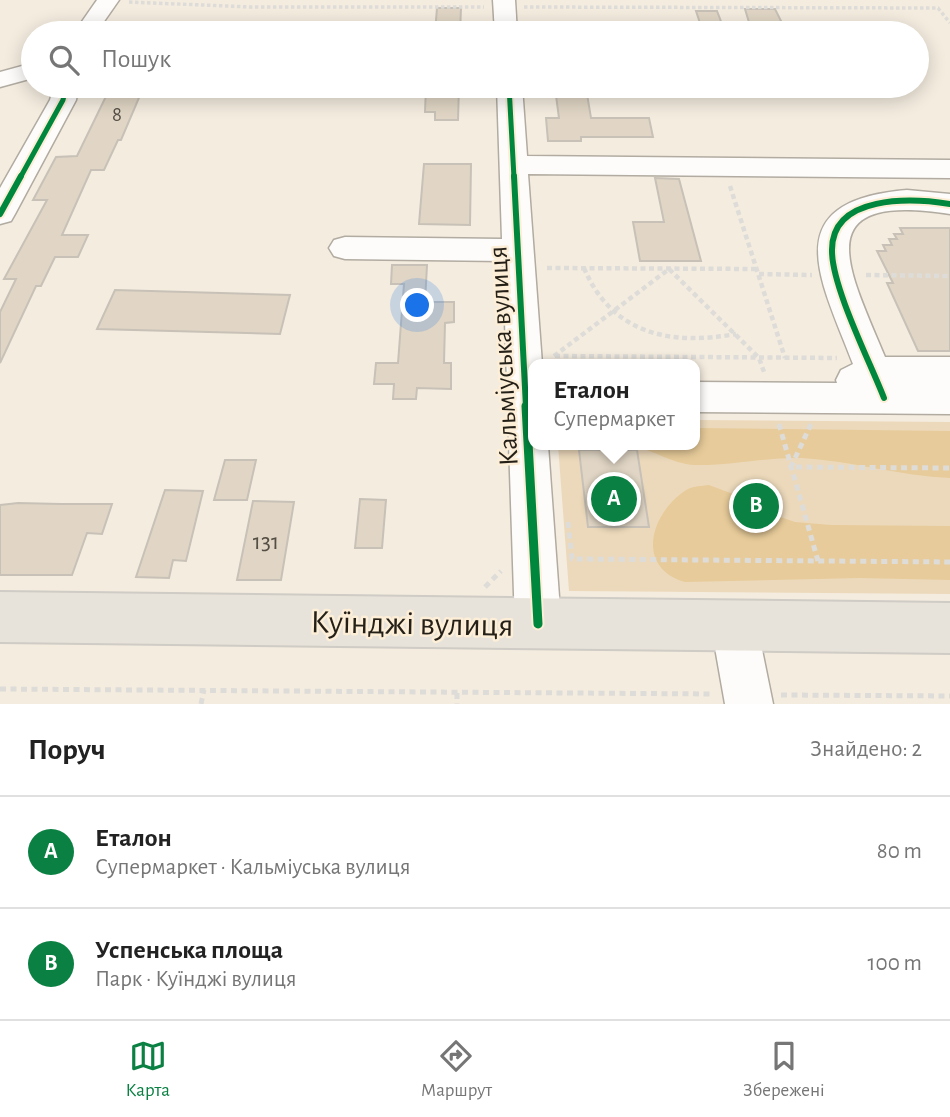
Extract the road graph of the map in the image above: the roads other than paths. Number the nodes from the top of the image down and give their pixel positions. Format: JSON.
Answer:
{"nodes":[{"id":1,"x":108,"y":0,"type":"edge"},
{"id":2,"x":504,"y":3,"type":"edge"},
{"id":3,"x":93,"y":21,"type":"edge"},
{"id":4,"x":505,"y":21,"type":"edge"},
{"id":5,"x":21,"y":74,"type":"edge"},
{"id":6,"x":0,"y":80,"type":"edge"},
{"id":7,"x":63,"y":98,"type":"edge"},
{"id":8,"x":510,"y":98,"type":"edge"},
{"id":9,"x":513,"y":165,"type":"junction"},
{"id":10,"x":950,"y":169,"type":"edge"},
{"id":11,"x":950,"y":204,"type":"edge"},
{"id":12,"x":0,"y":214,"type":"edge"},
{"id":13,"x":345,"y":248,"type":"dead end"},
{"id":14,"x":517,"y":250,"type":"junction"},
{"id":15,"x":872,"y":368,"type":"junction"},
{"id":16,"x":950,"y":371,"type":"edge"},
{"id":17,"x":528,"y":374,"type":"edge"},
{"id":18,"x":700,"y":397,"type":"edge"},
{"id":19,"x":950,"y":399,"type":"edge"},
{"id":20,"x":532,"y":450,"type":"edge"},
{"id":21,"x":0,"y":617,"type":"edge"},
{"id":22,"x":538,"y":624,"type":"junction"},
{"id":23,"x":734,"y":625,"type":"junction"},
{"id":24,"x":950,"y":628,"type":"edge"},
{"id":25,"x":748,"y":699,"type":"edge"}],
"edges":[{"from":1,"to":3,"type":"street"},
{"from":2,"to":4,"type":"street"},
{"from":5,"to":6,"type":"street"},
{"from":7,"to":12,"type":"street"},
{"from":8,"to":9,"type":"street","name":"Кальміуська вулиця"},
{"from":9,"to":10,"type":"street"},
{"from":9,"to":14,"type":"street","name":"Кальміуська вулиця"},
{"from":11,"to":15,"type":"street"},
{"from":13,"to":14,"type":"street"},
{"from":14,"to":17,"type":"street","name":"Кальміуська вулиця"},
{"from":15,"to":16,"type":"street"},
{"from":15,"to":18,"type":"street"},
{"from":15,"to":19,"type":"street"},
{"from":20,"to":22,"type":"street","name":"Кальміуська вулиця"},
{"from":21,"to":22,"type":"main road","name":"Куїнджі вулиця"},
{"from":22,"to":23,"type":"main road","name":"Куїнджі вулиця"},
{"from":23,"to":24,"type":"main road","name":"Куїнджі вулиця"},
{"from":23,"to":25,"type":"street"}]}
